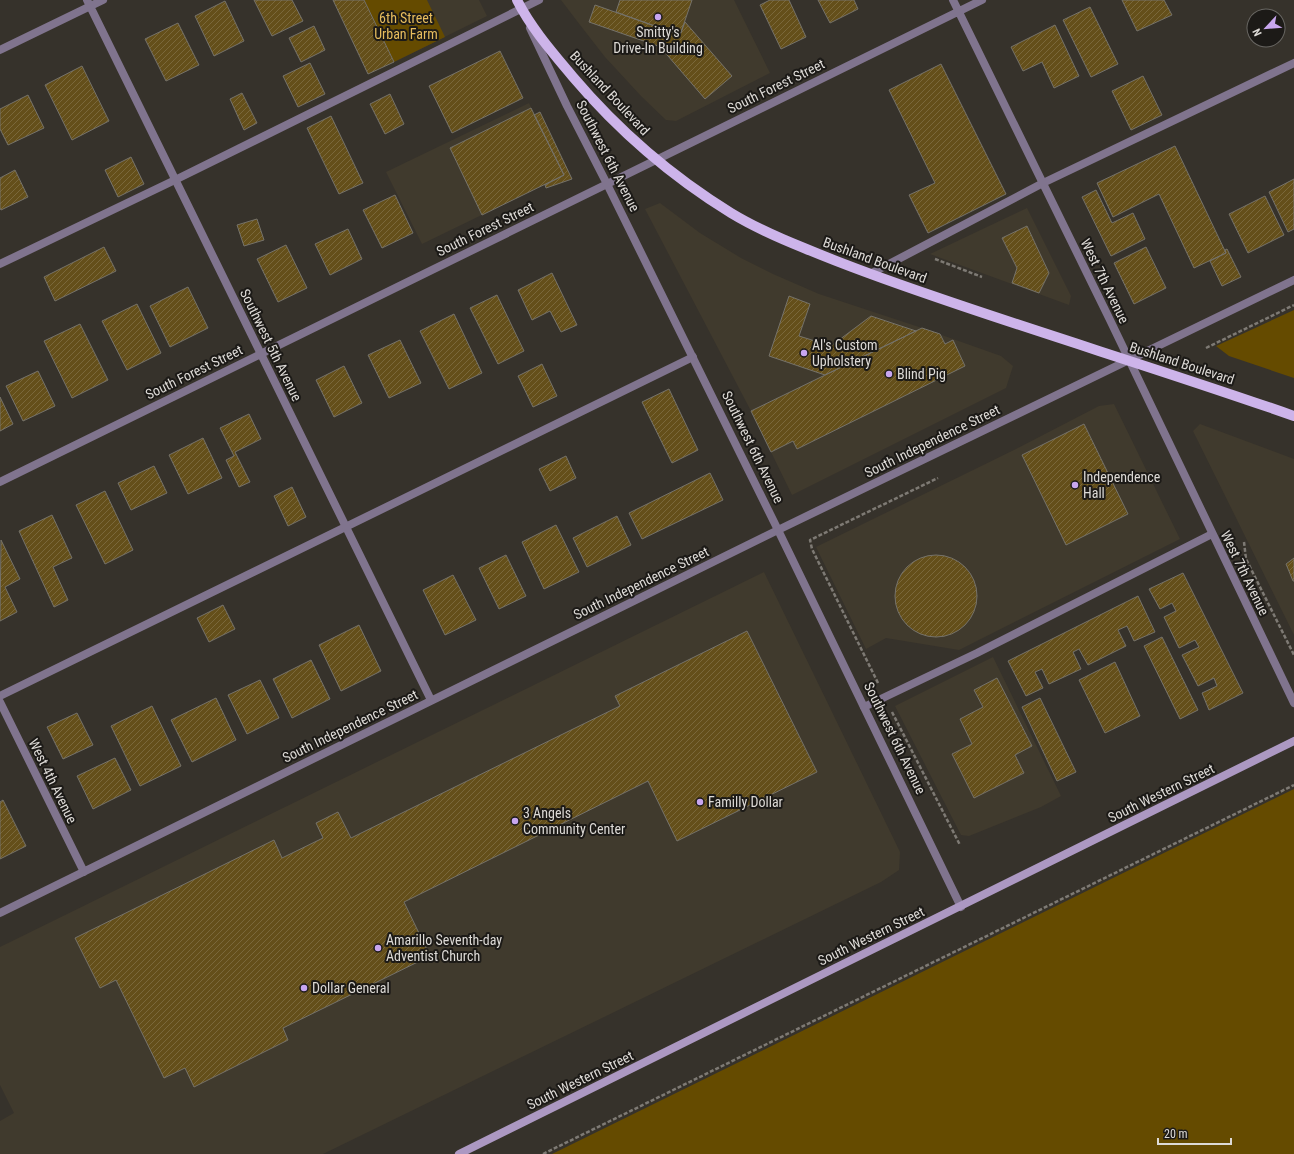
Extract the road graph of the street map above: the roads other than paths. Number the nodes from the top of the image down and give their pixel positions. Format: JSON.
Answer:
{"nodes":[{"id":1,"x":103,"y":0,"type":"edge"},
{"id":2,"x":539,"y":0,"type":"edge"},
{"id":3,"x":953,"y":0,"type":"edge"},
{"id":4,"x":982,"y":0,"type":"edge"},
{"id":5,"x":88,"y":3,"type":"edge"},
{"id":6,"x":519,"y":4,"type":"edge"},
{"id":7,"x":959,"y":11,"type":"junction"},
{"id":8,"x":0,"y":50,"type":"edge"},
{"id":9,"x":1294,"y":62,"type":"edge"},
{"id":10,"x":656,"y":160,"type":"junction"},
{"id":11,"x":175,"y":180,"type":"junction"},
{"id":12,"x":1043,"y":183,"type":"junction"},
{"id":13,"x":607,"y":184,"type":"junction"},
{"id":14,"x":0,"y":264,"type":"edge"},
{"id":15,"x":870,"y":274,"type":"junction"},
{"id":16,"x":1294,"y":280,"type":"edge"},
{"id":17,"x":261,"y":354,"type":"junction"},
{"id":18,"x":692,"y":357,"type":"junction"},
{"id":19,"x":1129,"y":360,"type":"junction"},
{"id":20,"x":1294,"y":416,"type":"edge"},
{"id":21,"x":0,"y":482,"type":"edge"},
{"id":22,"x":345,"y":526,"type":"junction"},
{"id":23,"x":778,"y":530,"type":"junction"},
{"id":24,"x":1212,"y":534,"type":"junction"},
{"id":25,"x":0,"y":696,"type":"edge"},
{"id":26,"x":431,"y":700,"type":"junction"},
{"id":27,"x":0,"y":702,"type":"edge"},
{"id":28,"x":1294,"y":703,"type":"edge"},
{"id":29,"x":864,"y":706,"type":"junction"},
{"id":30,"x":1294,"y":741,"type":"edge"},
{"id":31,"x":84,"y":872,"type":"junction"},
{"id":32,"x":961,"y":906,"type":"junction"},
{"id":33,"x":0,"y":913,"type":"edge"},
{"id":34,"x":459,"y":1154,"type":"edge"}],
"edges":[{"from":1,"to":5,"type":"street"},
{"from":2,"to":6,"type":"street"},
{"from":3,"to":7,"type":"street","name":"West 7th Avenue"},
{"from":4,"to":7,"type":"street","name":"South Forest Street"},
{"from":5,"to":8,"type":"street"},
{"from":5,"to":11,"type":"street","name":"Southwest 5th Avenue"},
{"from":6,"to":10,"type":"main road","name":"Bushland Boulevard"},
{"from":6,"to":11,"type":"street"},
{"from":6,"to":13,"type":"street","name":"Southwest 6th Avenue"},
{"from":7,"to":10,"type":"street","name":"South Forest Street"},
{"from":7,"to":12,"type":"street","name":"West 7th Avenue"},
{"from":9,"to":12,"type":"street"},
{"from":10,"to":13,"type":"street","name":"South Forest Street"},
{"from":10,"to":15,"type":"main road","name":"Bushland Boulevard"},
{"from":11,"to":14,"type":"street"},
{"from":11,"to":17,"type":"street","name":"Southwest 5th Avenue"},
{"from":12,"to":15,"type":"street"},
{"from":12,"to":19,"type":"street","name":"West 7th Avenue"},
{"from":13,"to":17,"type":"street","name":"South Forest Street"},
{"from":13,"to":18,"type":"street","name":"Southwest 6th Avenue"},
{"from":15,"to":19,"type":"main road","name":"Bushland Boulevard"},
{"from":16,"to":19,"type":"street","name":"South Independence Street"},
{"from":17,"to":21,"type":"street","name":"South Forest Street"},
{"from":17,"to":22,"type":"street","name":"Southwest 5th Avenue"},
{"from":18,"to":22,"type":"street"},
{"from":18,"to":23,"type":"street","name":"Southwest 6th Avenue"},
{"from":19,"to":20,"type":"main road","name":"Bushland Boulevard"},
{"from":19,"to":23,"type":"street","name":"South Independence Street"},
{"from":19,"to":24,"type":"street","name":"West 7th Avenue"},
{"from":22,"to":25,"type":"street"},
{"from":22,"to":26,"type":"street","name":"Southwest 5th Avenue"},
{"from":23,"to":26,"type":"street","name":"South Independence Street"},
{"from":23,"to":29,"type":"street","name":"Southwest 6th Avenue"},
{"from":24,"to":28,"type":"street","name":"West 7th Avenue"},
{"from":24,"to":29,"type":"street"},
{"from":26,"to":31,"type":"street","name":"South Independence Street"},
{"from":27,"to":31,"type":"street","name":"West 4th Avenue"},
{"from":29,"to":32,"type":"street","name":"Southwest 6th Avenue"},
{"from":30,"to":32,"type":"main road","name":"South Western Street"},
{"from":31,"to":33,"type":"street","name":"South Independence Street"},
{"from":32,"to":34,"type":"main road","name":"South Western Street"}]}
